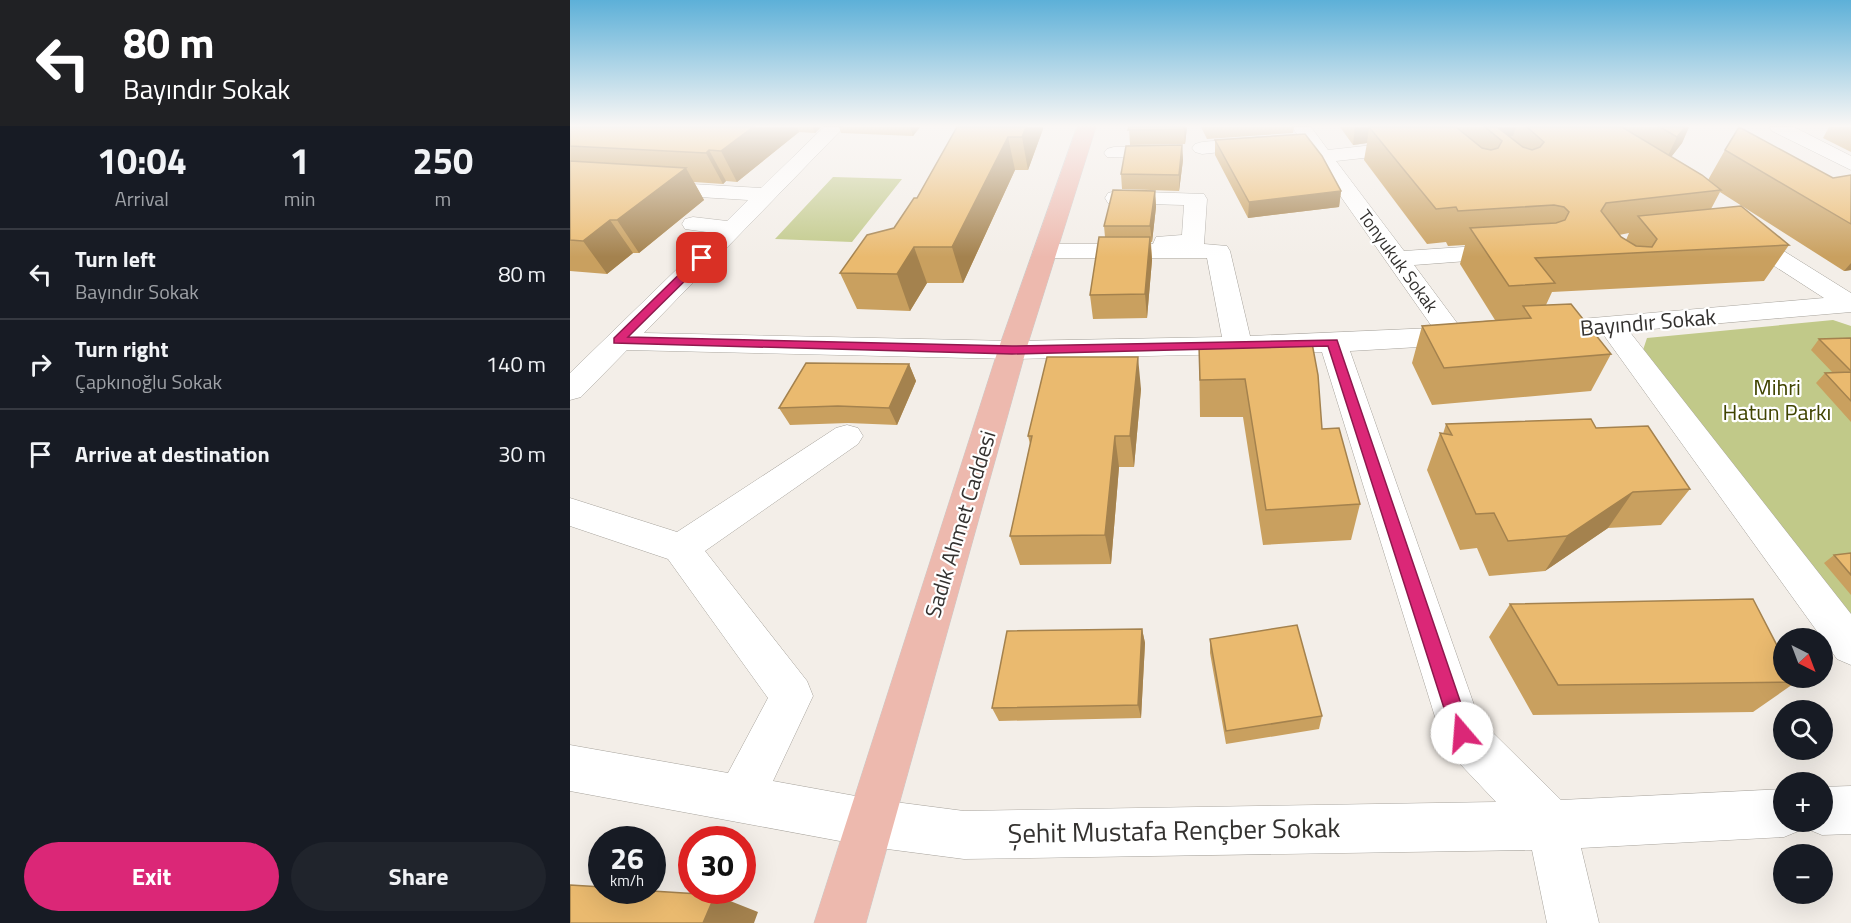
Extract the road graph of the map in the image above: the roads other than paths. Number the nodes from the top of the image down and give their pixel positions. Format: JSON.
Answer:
{"nodes":[{"id":1,"x":791,"y":170,"type":"edge"},
{"id":2,"x":1084,"y":170,"type":"edge"},
{"id":3,"x":1323,"y":170,"type":"edge"},
{"id":4,"x":570,"y":183,"type":"edge"},
{"id":5,"x":766,"y":195,"type":"junction"},
{"id":6,"x":1116,"y":198,"type":"edge"},
{"id":7,"x":693,"y":224,"type":"dead end"},
{"id":8,"x":733,"y":228,"type":"junction"},
{"id":9,"x":1728,"y":230,"type":"edge"},
{"id":10,"x":1529,"y":245,"type":"edge"},
{"id":11,"x":1046,"y":246,"type":"junction"},
{"id":12,"x":1394,"y":256,"type":"junction"},
{"id":13,"x":1851,"y":304,"type":"edge"},
{"id":14,"x":1611,"y":326,"type":"junction"},
{"id":15,"x":1520,"y":332,"type":"edge"},
{"id":16,"x":1486,"y":334,"type":"edge"},
{"id":17,"x":1453,"y":336,"type":"junction"},
{"id":18,"x":618,"y":341,"type":"junction"},
{"id":19,"x":1333,"y":343,"type":"junction"},
{"id":20,"x":1238,"y":345,"type":"junction"},
{"id":21,"x":1012,"y":350,"type":"junction"},
{"id":22,"x":570,"y":390,"type":"edge"},
{"id":23,"x":847,"y":436,"type":"dead end"},
{"id":24,"x":570,"y":512,"type":"edge"},
{"id":25,"x":681,"y":548,"type":"junction"},
{"id":26,"x":1851,"y":646,"type":"edge"},
{"id":27,"x":570,"y":768,"type":"edge"},
{"id":28,"x":740,"y":799,"type":"junction"},
{"id":29,"x":1851,"y":810,"type":"edge"},
{"id":30,"x":1833,"y":811,"type":"edge"},
{"id":31,"x":1773,"y":814,"type":"edge"},
{"id":32,"x":872,"y":823,"type":"junction"},
{"id":33,"x":1551,"y":825,"type":"junction"},
{"id":34,"x":840,"y":923,"type":"edge"},
{"id":35,"x":1573,"y":923,"type":"edge"}],
"edges":[{"from":1,"to":5,"type":"street"},
{"from":2,"to":11,"type":"main road","name":"Sadık Ahmet Caddesi"},
{"from":3,"to":12,"type":"street","name":"Tonyukuk Sokak"},
{"from":4,"to":5,"type":"street"},
{"from":5,"to":8,"type":"street"},
{"from":6,"to":11,"type":"street"},
{"from":7,"to":8,"type":"street"},
{"from":8,"to":18,"type":"street"},
{"from":9,"to":13,"type":"street"},
{"from":10,"to":12,"type":"street"},
{"from":11,"to":20,"type":"street"},
{"from":11,"to":21,"type":"main road","name":"Sadık Ahmet Caddesi"},
{"from":12,"to":17,"type":"street","name":"Tonyukuk Sokak"},
{"from":13,"to":14,"type":"street","name":"Bayındır Sokak"},
{"from":14,"to":15,"type":"street","name":"Bayındır Sokak"},
{"from":14,"to":26,"type":"street"},
{"from":16,"to":17,"type":"street"},
{"from":17,"to":19,"type":"street"},
{"from":18,"to":21,"type":"street"},
{"from":18,"to":22,"type":"street"},
{"from":19,"to":20,"type":"street"},
{"from":19,"to":33,"type":"street"},
{"from":20,"to":21,"type":"street"},
{"from":21,"to":32,"type":"main road","name":"Sadık Ahmet Caddesi"},
{"from":23,"to":25,"type":"street"},
{"from":24,"to":25,"type":"street"},
{"from":25,"to":28,"type":"street"},
{"from":27,"to":28,"type":"street","name":"Şehit Mustafa Rençber Sokak"},
{"from":28,"to":32,"type":"street","name":"Şehit Mustafa Rençber Sokak"},
{"from":29,"to":30,"type":"street"},
{"from":31,"to":33,"type":"street","name":"Şehit Mustafa Rençber Sokak"},
{"from":32,"to":33,"type":"street","name":"Şehit Mustafa Rençber Sokak"},
{"from":32,"to":34,"type":"main road","name":"Sadık Ahmet Caddesi"},
{"from":33,"to":35,"type":"street"}]}
